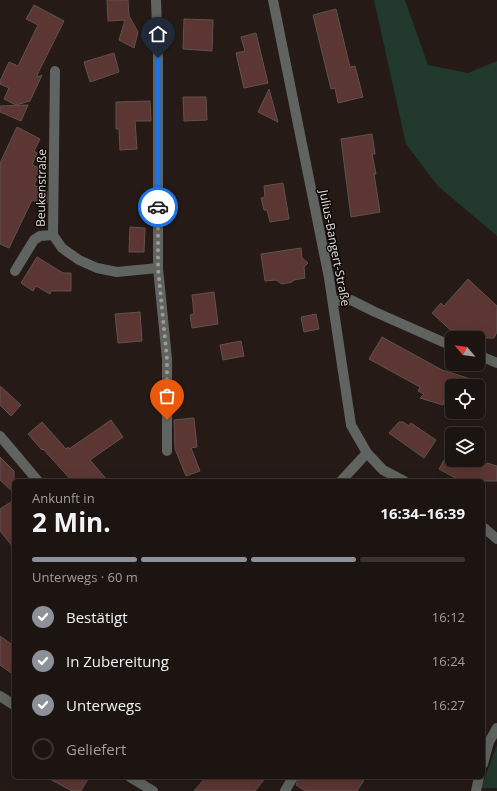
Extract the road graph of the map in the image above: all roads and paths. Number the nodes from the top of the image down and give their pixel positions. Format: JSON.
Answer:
{"nodes":[{"id":1,"x":156,"y":0,"type":"edge"},
{"id":2,"x":273,"y":0,"type":"edge"},
{"id":3,"x":55,"y":71,"type":"dead end"},
{"id":4,"x":53,"y":235,"type":"junction"},
{"id":5,"x":158,"y":268,"type":"junction"},
{"id":6,"x":15,"y":271,"type":"dead end"},
{"id":7,"x":333,"y":301,"type":"junction"},
{"id":8,"x":445,"y":343,"type":"edge"},
{"id":9,"x":485,"y":359,"type":"edge"},
{"id":10,"x":497,"y":363,"type":"edge"},
{"id":11,"x":0,"y":436,"type":"edge"},
{"id":12,"x":167,"y":451,"type":"dead end"},
{"id":13,"x":367,"y":453,"type":"junction"},
{"id":14,"x":36,"y":479,"type":"edge"},
{"id":15,"x":343,"y":479,"type":"edge"},
{"id":16,"x":400,"y":479,"type":"edge"},
{"id":17,"x":485,"y":529,"type":"edge"},
{"id":18,"x":497,"y":539,"type":"edge"},
{"id":19,"x":0,"y":696,"type":"edge"},
{"id":20,"x":12,"y":704,"type":"edge"},
{"id":21,"x":497,"y":728,"type":"edge"},
{"id":22,"x":485,"y":757,"type":"edge"},
{"id":23,"x":133,"y":779,"type":"edge"},
{"id":24,"x":292,"y":779,"type":"edge"},
{"id":25,"x":479,"y":779,"type":"edge"},
{"id":26,"x":153,"y":791,"type":"edge"},
{"id":27,"x":284,"y":791,"type":"edge"},
{"id":28,"x":476,"y":791,"type":"edge"}],
"edges":[{"from":1,"to":5,"type":"street"},
{"from":2,"to":7,"type":"street","name":"Julius-Bangert-Straße"},
{"from":3,"to":4,"type":"street","name":"Beukenstraße"},
{"from":4,"to":5,"type":"street","name":"Beukenstraße"},
{"from":4,"to":6,"type":"street"},
{"from":5,"to":12,"type":"street"},
{"from":7,"to":8,"type":"street"},
{"from":7,"to":13,"type":"street","name":"Julius-Bangert-Straße"},
{"from":9,"to":10,"type":"street"},
{"from":11,"to":14,"type":"street"},
{"from":13,"to":15,"type":"street"},
{"from":13,"to":16,"type":"street","name":"Julius-Bangert-Straße"},
{"from":17,"to":18,"type":"street"},
{"from":19,"to":20,"type":"street"},
{"from":21,"to":22,"type":"street"},
{"from":23,"to":26,"type":"street"},
{"from":24,"to":27,"type":"street"},
{"from":25,"to":28,"type":"street"}]}
